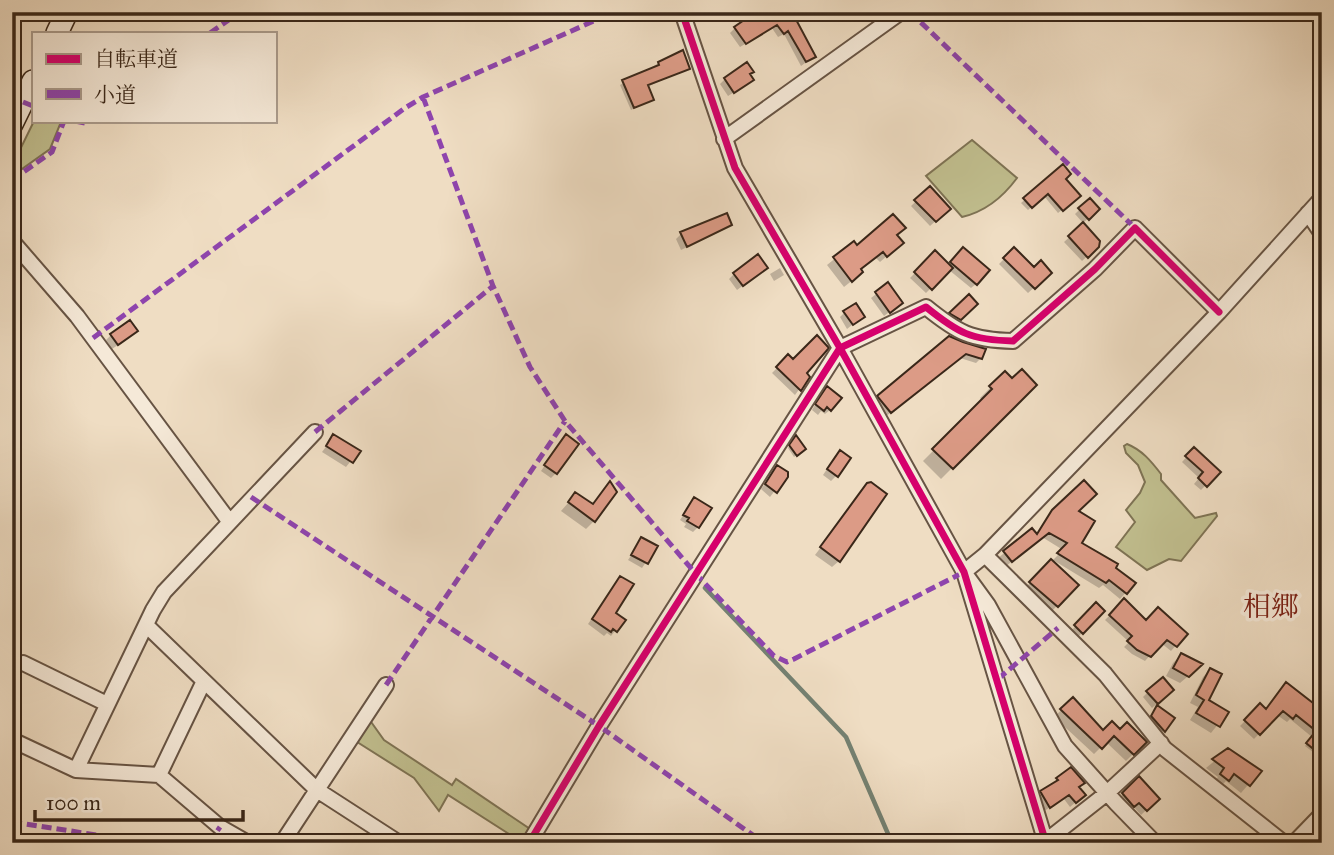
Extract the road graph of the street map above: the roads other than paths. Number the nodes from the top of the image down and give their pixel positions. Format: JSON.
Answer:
{"nodes":[{"id":1,"x":67,"y":12,"type":"edge"},
{"id":2,"x":682,"y":12,"type":"edge"},
{"id":3,"x":901,"y":12,"type":"edge"},
{"id":4,"x":57,"y":32,"type":"edge"},
{"id":5,"x":32,"y":83,"type":"edge"},
{"id":6,"x":12,"y":124,"type":"edge"},
{"id":7,"x":724,"y":139,"type":"junction"},
{"id":8,"x":1322,"y":198,"type":"edge"},
{"id":9,"x":1308,"y":213,"type":"junction"},
{"id":10,"x":1322,"y":234,"type":"edge"},
{"id":11,"x":12,"y":241,"type":"edge"},
{"id":12,"x":1219,"y":312,"type":"junction"},
{"id":13,"x":840,"y":348,"type":"junction"},
{"id":14,"x":315,"y":432,"type":"dead end"},
{"id":15,"x":229,"y":522,"type":"junction"},
{"id":16,"x":985,"y":555,"type":"junction"},
{"id":17,"x":964,"y":572,"type":"junction"},
{"id":18,"x":146,"y":625,"type":"junction"},
{"id":19,"x":23,"y":663,"type":"dead end"},
{"id":20,"x":204,"y":681,"type":"junction"},
{"id":21,"x":386,"y":685,"type":"dead end"},
{"id":22,"x":107,"y":704,"type":"junction"},
{"id":23,"x":12,"y":740,"type":"edge"},
{"id":24,"x":1161,"y":743,"type":"junction"},
{"id":25,"x":76,"y":770,"type":"junction"},
{"id":26,"x":159,"y":775,"type":"junction"},
{"id":27,"x":317,"y":790,"type":"junction"},
{"id":28,"x":1107,"y":793,"type":"junction"},
{"id":29,"x":1322,"y":814,"type":"edge"},
{"id":30,"x":1046,"y":842,"type":"edge"},
{"id":31,"x":248,"y":843,"type":"edge"},
{"id":32,"x":282,"y":843,"type":"edge"},
{"id":33,"x":399,"y":843,"type":"edge"},
{"id":34,"x":529,"y":843,"type":"edge"},
{"id":35,"x":1155,"y":843,"type":"edge"},
{"id":36,"x":1284,"y":843,"type":"edge"},
{"id":37,"x":1294,"y":843,"type":"edge"}],
"edges":[{"from":1,"to":4,"type":"main road"},
{"from":2,"to":7,"type":"street"},
{"from":3,"to":7,"type":"street"},
{"from":5,"to":6,"type":"main road"},
{"from":7,"to":13,"type":"street"},
{"from":8,"to":9,"type":"street"},
{"from":9,"to":10,"type":"street"},
{"from":9,"to":12,"type":"street"},
{"from":11,"to":15,"type":"street"},
{"from":12,"to":13,"type":"street"},
{"from":12,"to":16,"type":"street"},
{"from":13,"to":17,"type":"street"},
{"from":13,"to":34,"type":"street"},
{"from":14,"to":15,"type":"street"},
{"from":15,"to":18,"type":"street"},
{"from":16,"to":17,"type":"street"},
{"from":16,"to":24,"type":"street"},
{"from":17,"to":28,"type":"street"},
{"from":17,"to":30,"type":"street"},
{"from":18,"to":20,"type":"street"},
{"from":18,"to":22,"type":"street"},
{"from":19,"to":22,"type":"street"},
{"from":20,"to":26,"type":"street"},
{"from":20,"to":27,"type":"street"},
{"from":21,"to":27,"type":"street"},
{"from":22,"to":25,"type":"street"},
{"from":23,"to":25,"type":"street"},
{"from":24,"to":28,"type":"street"},
{"from":24,"to":36,"type":"street"},
{"from":25,"to":26,"type":"street"},
{"from":26,"to":31,"type":"street"},
{"from":27,"to":32,"type":"street"},
{"from":27,"to":33,"type":"street"},
{"from":28,"to":30,"type":"street"},
{"from":28,"to":35,"type":"street"},
{"from":29,"to":37,"type":"street"}]}
